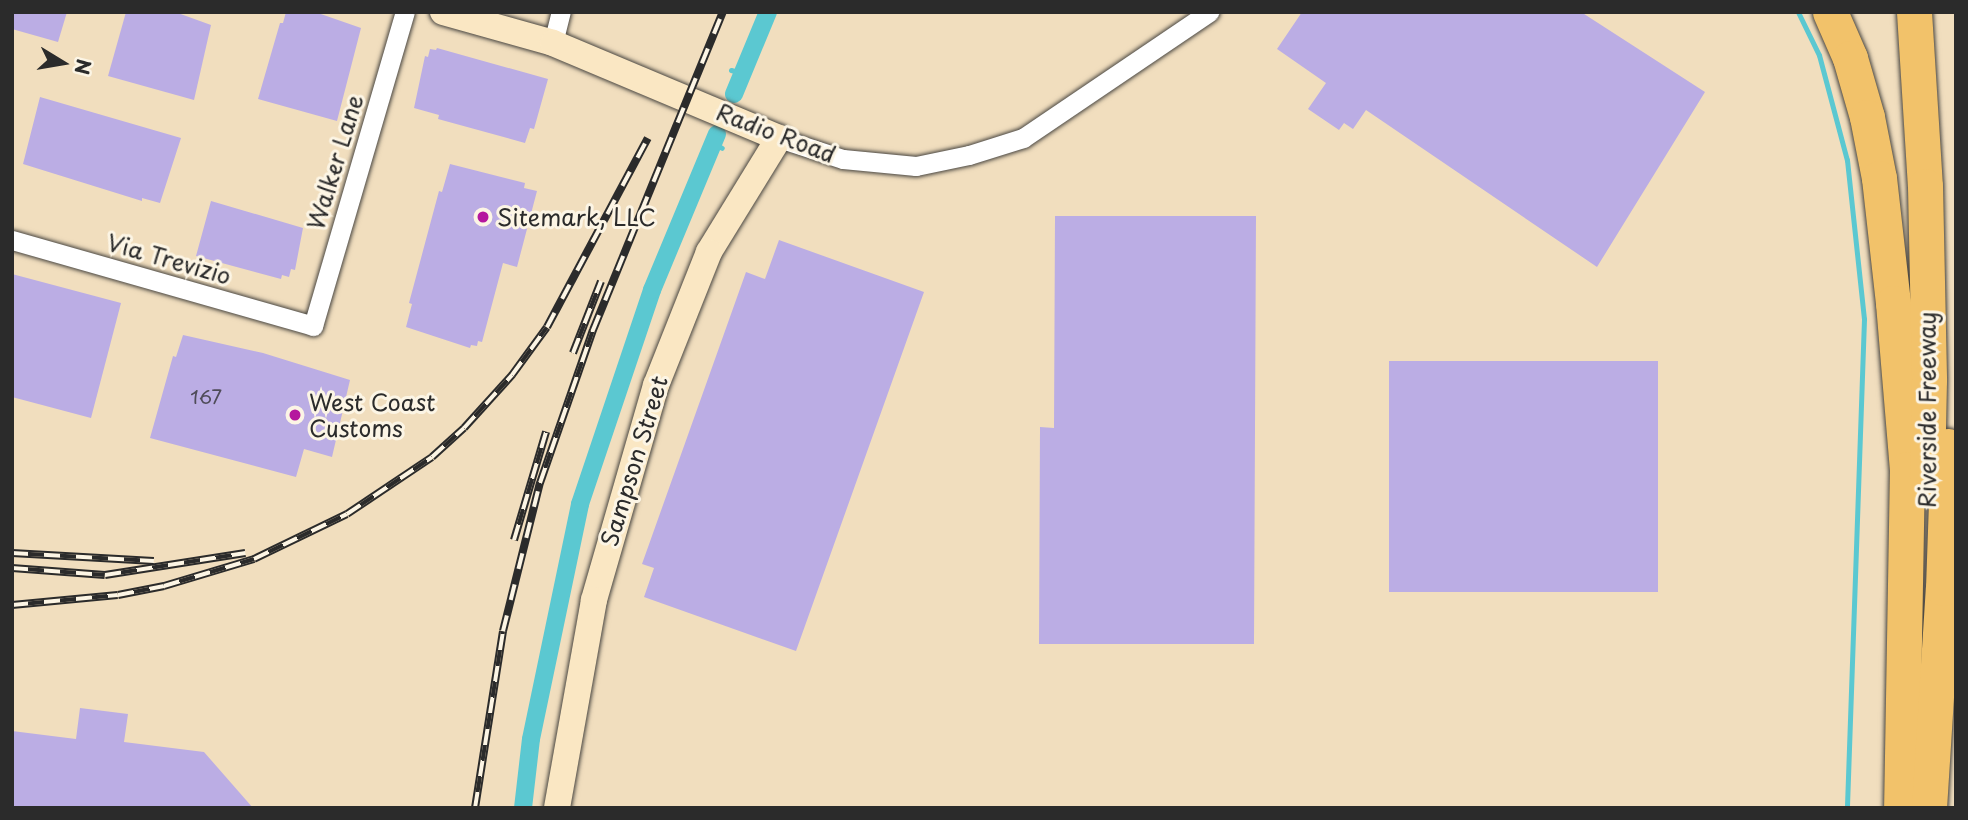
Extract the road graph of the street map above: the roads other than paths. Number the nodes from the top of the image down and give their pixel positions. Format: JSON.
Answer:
{"nodes":[{"id":1,"x":405,"y":12,"type":"edge"},
{"id":2,"x":443,"y":12,"type":"edge"},
{"id":3,"x":561,"y":12,"type":"edge"},
{"id":4,"x":1209,"y":12,"type":"edge"},
{"id":5,"x":1830,"y":12,"type":"edge"},
{"id":6,"x":1914,"y":12,"type":"edge"},
{"id":7,"x":1937,"y":12,"type":"edge"},
{"id":8,"x":553,"y":43,"type":"junction"},
{"id":9,"x":779,"y":138,"type":"junction"},
{"id":10,"x":12,"y":240,"type":"edge"},
{"id":11,"x":313,"y":326,"type":"joint"},
{"id":12,"x":557,"y":808,"type":"edge"},
{"id":13,"x":1901,"y":808,"type":"edge"},
{"id":14,"x":1908,"y":808,"type":"edge"},
{"id":15,"x":1929,"y":808,"type":"edge"}],
"edges":[{"from":1,"to":11,"type":"street","name":"Walker Lane"},
{"from":2,"to":8,"type":"street","name":"Radio Road"},
{"from":3,"to":8,"type":"street"},
{"from":4,"to":9,"type":"street","name":"Radio Road"},
{"from":5,"to":13,"type":"highway"},
{"from":6,"to":14,"type":"highway","name":"Riverside Freeway"},
{"from":7,"to":15,"type":"highway"},
{"from":8,"to":9,"type":"street","name":"Radio Road"},
{"from":9,"to":12,"type":"street","name":"Sampson Street"},
{"from":10,"to":11,"type":"street","name":"Via Trevizio"}]}
